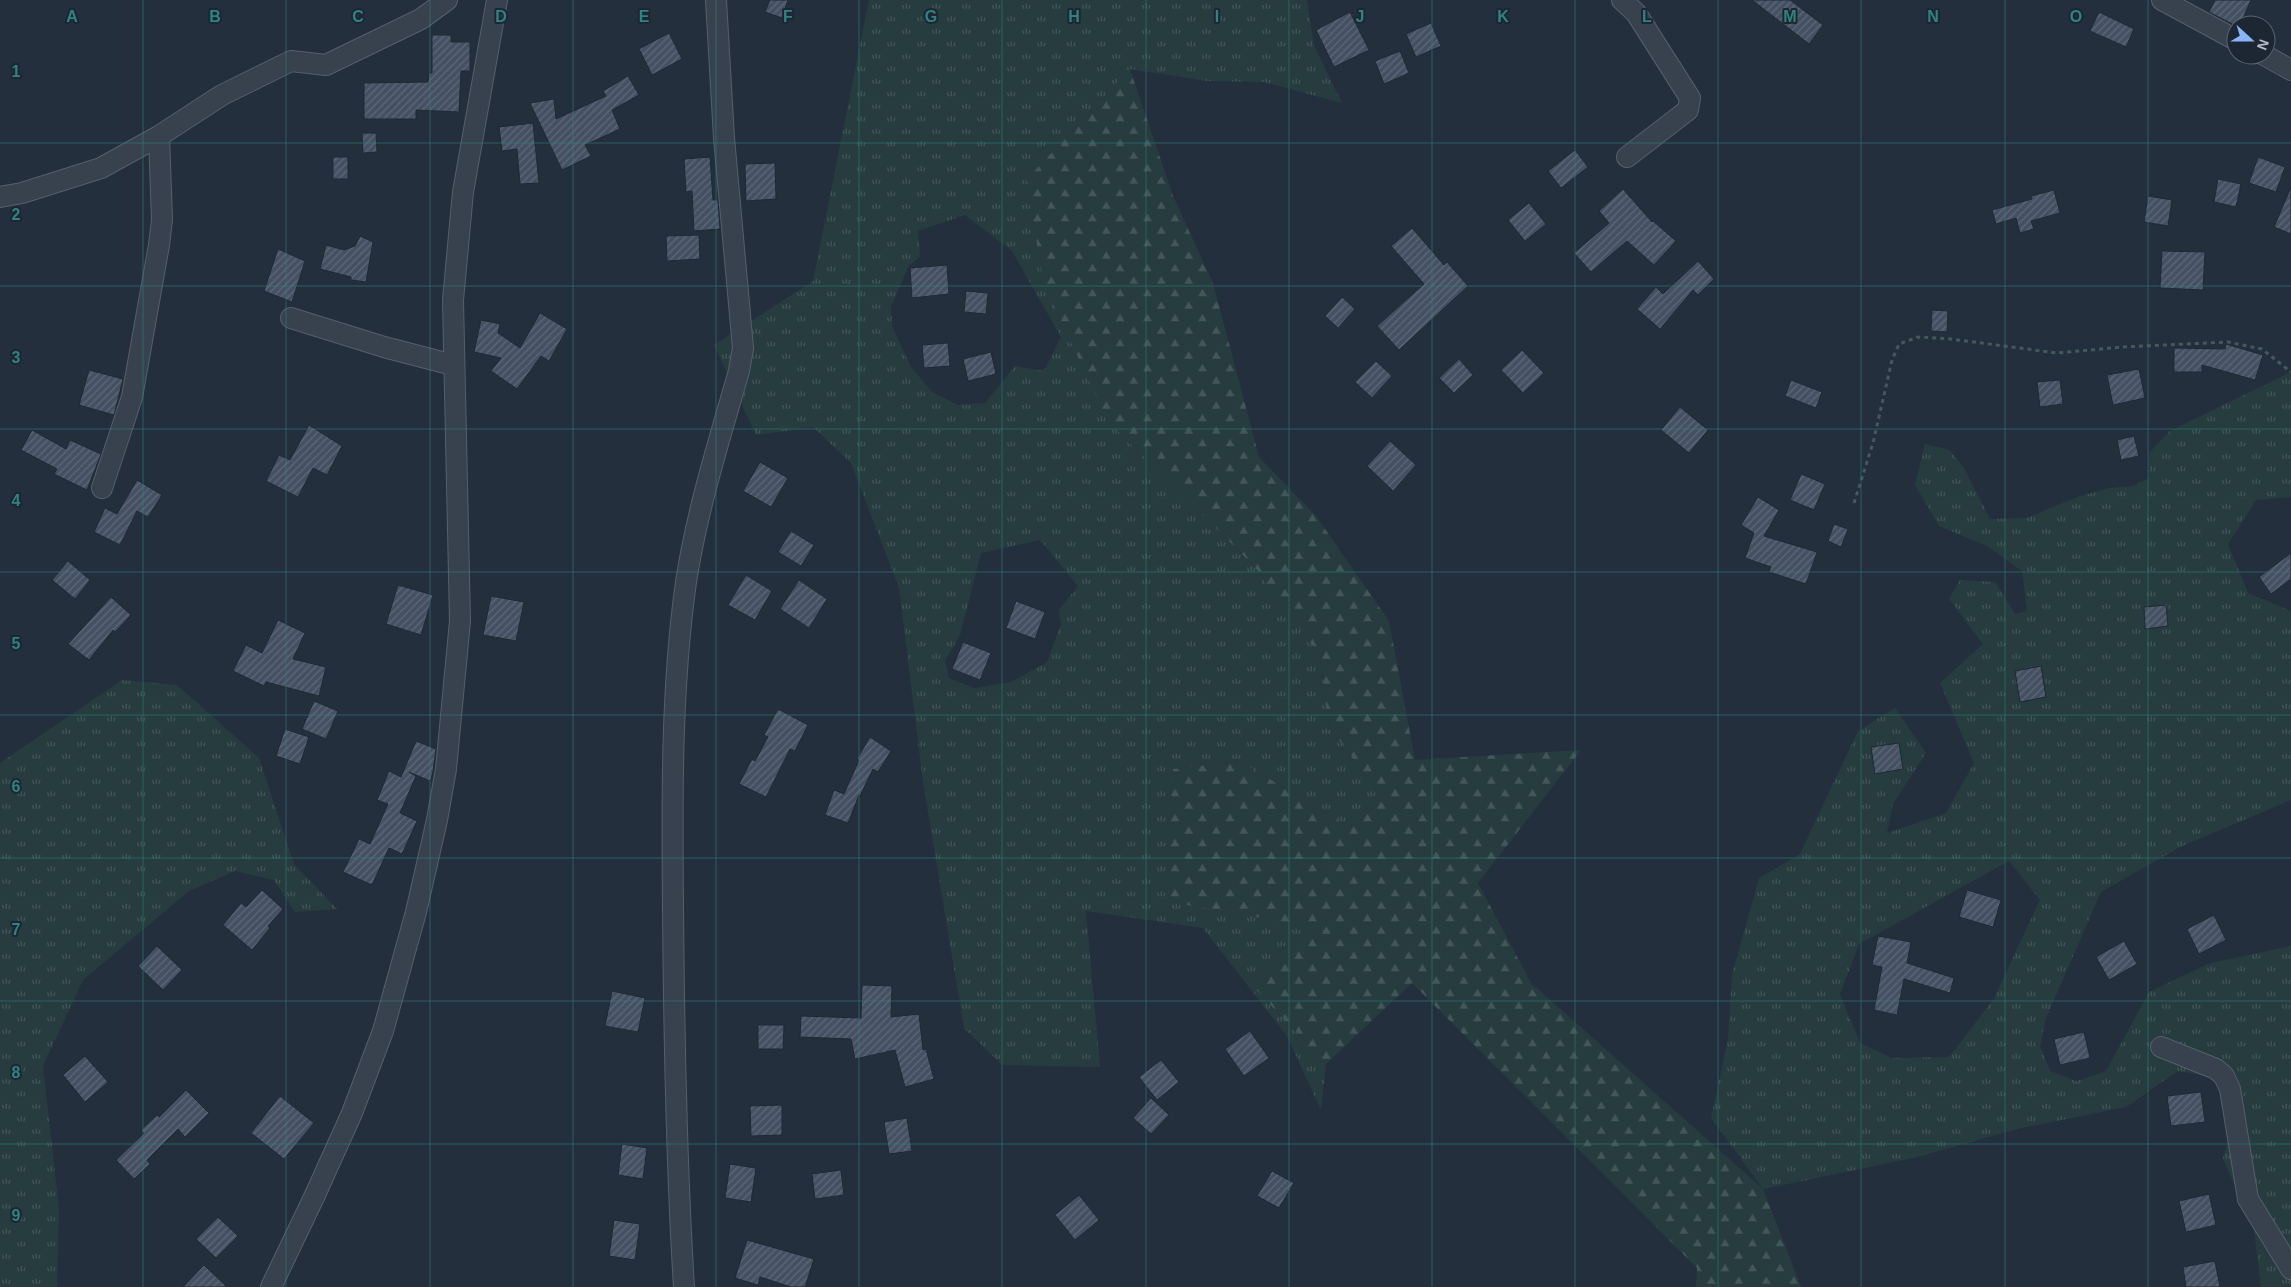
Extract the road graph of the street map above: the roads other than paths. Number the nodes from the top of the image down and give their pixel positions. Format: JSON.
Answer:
{"nodes":[{"id":1,"x":447,"y":0,"type":"edge"},
{"id":2,"x":497,"y":0,"type":"edge"},
{"id":3,"x":716,"y":0,"type":"edge"},
{"id":4,"x":1622,"y":0,"type":"edge"},
{"id":5,"x":2166,"y":1,"type":"edge"},
{"id":6,"x":2226,"y":34,"type":"edge"},
{"id":7,"x":2276,"y":62,"type":"edge"},
{"id":8,"x":2291,"y":70,"type":"edge"},
{"id":9,"x":159,"y":136,"type":"junction"},
{"id":10,"x":1627,"y":157,"type":"dead end"},
{"id":11,"x":0,"y":197,"type":"edge"},
{"id":12,"x":291,"y":318,"type":"dead end"},
{"id":13,"x":453,"y":366,"type":"junction"},
{"id":14,"x":102,"y":488,"type":"dead end"},
{"id":15,"x":2161,"y":1047,"type":"dead end"},
{"id":16,"x":2291,"y":1269,"type":"edge"},
{"id":17,"x":271,"y":1287,"type":"edge"},
{"id":18,"x":684,"y":1287,"type":"edge"}],
"edges":[{"from":1,"to":9,"type":"street"},
{"from":2,"to":13,"type":"street"},
{"from":3,"to":18,"type":"street"},
{"from":4,"to":10,"type":"street"},
{"from":5,"to":6,"type":"street"},
{"from":7,"to":8,"type":"street"},
{"from":9,"to":11,"type":"street"},
{"from":9,"to":14,"type":"street"},
{"from":12,"to":13,"type":"street"},
{"from":13,"to":17,"type":"street"},
{"from":15,"to":16,"type":"street"}]}
